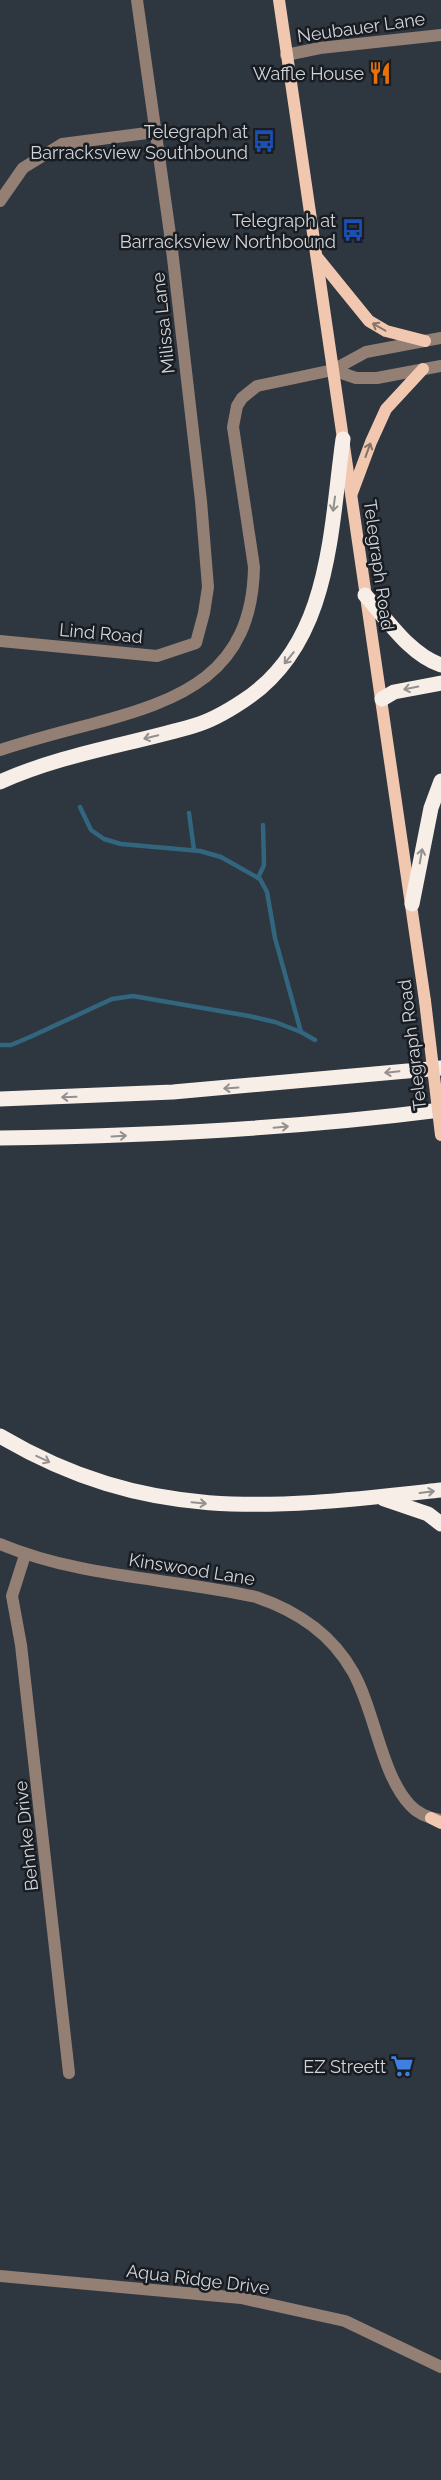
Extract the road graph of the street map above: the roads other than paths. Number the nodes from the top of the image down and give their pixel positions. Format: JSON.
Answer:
{"nodes":[{"id":1,"x":137,"y":0,"type":"edge"},
{"id":2,"x":279,"y":0,"type":"edge"},
{"id":3,"x":441,"y":35,"type":"edge"},
{"id":4,"x":286,"y":55,"type":"junction"},
{"id":5,"x":155,"y":132,"type":"junction"},
{"id":6,"x":0,"y":201,"type":"edge"},
{"id":7,"x":316,"y":255,"type":"junction"},
{"id":8,"x":441,"y":338,"type":"edge"},
{"id":9,"x":425,"y":341,"type":"junction"},
{"id":10,"x":441,"y":366,"type":"edge"},
{"id":11,"x":423,"y":369,"type":"junction"},
{"id":12,"x":333,"y":370,"type":"junction"},
{"id":13,"x":343,"y":438,"type":"junction"},
{"id":14,"x":351,"y":495,"type":"junction"},
{"id":15,"x":365,"y":595,"type":"junction"},
{"id":16,"x":0,"y":641,"type":"edge"},
{"id":17,"x":196,"y":643,"type":"joint"},
{"id":18,"x":441,"y":665,"type":"edge"},
{"id":19,"x":441,"y":683,"type":"edge"},
{"id":20,"x":382,"y":699,"type":"junction"},
{"id":21,"x":0,"y":750,"type":"edge"},
{"id":22,"x":441,"y":781,"type":"edge"},
{"id":23,"x":0,"y":782,"type":"edge"},
{"id":24,"x":412,"y":904,"type":"junction"},
{"id":25,"x":441,"y":1068,"type":"edge"},
{"id":26,"x":0,"y":1099,"type":"edge"},
{"id":27,"x":441,"y":1110,"type":"edge"},
{"id":28,"x":441,"y":1135,"type":"edge"},
{"id":29,"x":0,"y":1138,"type":"edge"},
{"id":30,"x":0,"y":1436,"type":"edge"},
{"id":31,"x":441,"y":1490,"type":"edge"},
{"id":32,"x":378,"y":1498,"type":"junction"},
{"id":33,"x":441,"y":1524,"type":"edge"},
{"id":34,"x":0,"y":1544,"type":"edge"},
{"id":35,"x":25,"y":1555,"type":"junction"},
{"id":36,"x":6,"y":1596,"type":"edge"},
{"id":37,"x":438,"y":1819,"type":"edge"},
{"id":38,"x":69,"y":2073,"type":"dead end"},
{"id":39,"x":0,"y":2276,"type":"edge"},
{"id":40,"x":441,"y":2367,"type":"edge"}],
"edges":[{"from":1,"to":5,"type":"street","name":"Milissa Lane"},
{"from":2,"to":4,"type":"main road","name":"Telegraph Road"},
{"from":3,"to":4,"type":"street","name":"Neubauer Lane"},
{"from":4,"to":7,"type":"main road","name":"Telegraph Road"},
{"from":5,"to":6,"type":"street"},
{"from":5,"to":17,"type":"street","name":"Milissa Lane"},
{"from":9,"to":7,"type":"main road","one_way":true},
{"from":7,"to":12,"type":"main road","name":"Telegraph Road"},
{"from":8,"to":9,"type":"street"},
{"from":9,"to":12,"type":"street"},
{"from":10,"to":11,"type":"street"},
{"from":11,"to":12,"type":"street"},
{"from":14,"to":11,"type":"main road","one_way":true},
{"from":12,"to":13,"type":"main road","name":"Telegraph Road"},
{"from":12,"to":21,"type":"street"},
{"from":13,"to":14,"type":"main road","name":"Telegraph Road"},
{"from":13,"to":23,"type":"highway","one_way":true},
{"from":14,"to":15,"type":"main road","name":"Telegraph Road"},
{"from":15,"to":18,"type":"highway"},
{"from":15,"to":20,"type":"main road","name":"Telegraph Road"},
{"from":16,"to":17,"type":"street","name":"Lind Road"},
{"from":19,"to":20,"type":"highway","one_way":true},
{"from":20,"to":24,"type":"main road","name":"Telegraph Road"},
{"from":24,"to":22,"type":"highway","one_way":true},
{"from":24,"to":28,"type":"main road","name":"Telegraph Road","bridge":true},
{"from":25,"to":26,"type":"highway","one_way":true},
{"from":29,"to":27,"type":"highway","one_way":true},
{"from":30,"to":32,"type":"highway","one_way":true},
{"from":32,"to":31,"type":"highway","one_way":true},
{"from":32,"to":33,"type":"highway"},
{"from":34,"to":35,"type":"street","name":"Kinswood Lane"},
{"from":35,"to":36,"type":"street"},
{"from":35,"to":37,"type":"street","name":"Kinswood Lane"},
{"from":36,"to":38,"type":"street","name":"Behnke Drive"},
{"from":39,"to":40,"type":"street","name":"Aqua Ridge Drive"}]}
